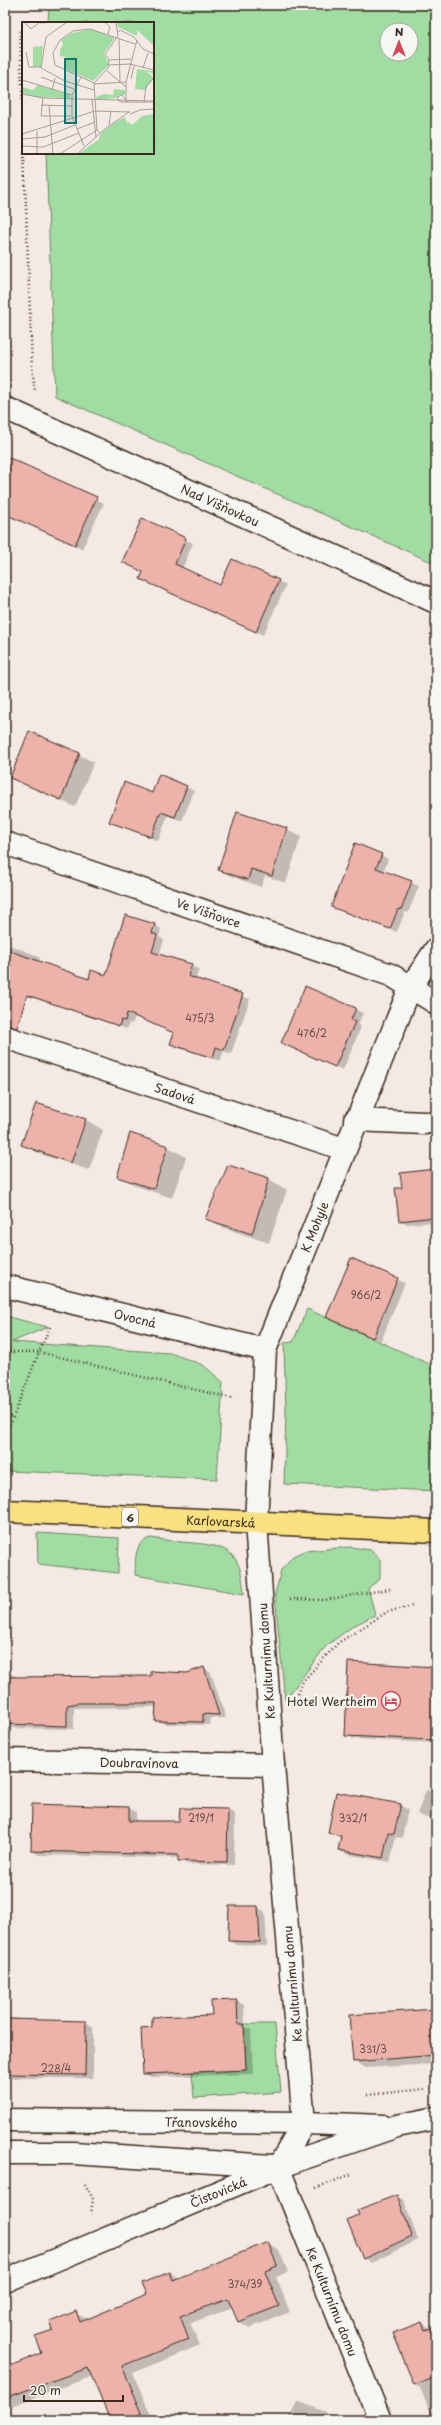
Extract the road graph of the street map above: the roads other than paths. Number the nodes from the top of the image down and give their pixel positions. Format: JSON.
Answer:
{"nodes":[{"id":1,"x":5,"y":408,"type":"edge"},
{"id":2,"x":436,"y":602,"type":"edge"},
{"id":3,"x":5,"y":843,"type":"edge"},
{"id":4,"x":436,"y":948,"type":"edge"},
{"id":5,"x":410,"y":988,"type":"junction"},
{"id":6,"x":436,"y":1003,"type":"edge"},
{"id":7,"x":5,"y":1037,"type":"edge"},
{"id":8,"x":355,"y":1120,"type":"junction"},
{"id":9,"x":425,"y":1123,"type":"dead end"},
{"id":10,"x":344,"y":1149,"type":"junction"},
{"id":11,"x":5,"y":1286,"type":"edge"},
{"id":12,"x":265,"y":1350,"type":"junction"},
{"id":13,"x":5,"y":1511,"type":"edge"},
{"id":14,"x":256,"y":1522,"type":"junction"},
{"id":15,"x":436,"y":1531,"type":"edge"},
{"id":16,"x":5,"y":1760,"type":"edge"},
{"id":17,"x":273,"y":1765,"type":"junction"},
{"id":18,"x":436,"y":2118,"type":"edge"},
{"id":19,"x":5,"y":2120,"type":"edge"},
{"id":20,"x":304,"y":2123,"type":"junction"},
{"id":21,"x":397,"y":2126,"type":"junction"},
{"id":22,"x":5,"y":2153,"type":"edge"},
{"id":23,"x":278,"y":2167,"type":"junction"},
{"id":24,"x":5,"y":2281,"type":"edge"},
{"id":25,"x":380,"y":2420,"type":"edge"}],
"edges":[{"from":1,"to":2,"type":"street","name":"Nad Višňovkou"},
{"from":3,"to":5,"type":"street","name":"Ve Višňovce"},
{"from":4,"to":5,"type":"street","name":"K Mohyle"},
{"from":5,"to":6,"type":"street","name":"Ve Višňovce"},
{"from":5,"to":8,"type":"street","name":"K Mohyle"},
{"from":7,"to":10,"type":"street","name":"Sadová"},
{"from":8,"to":9,"type":"street"},
{"from":8,"to":10,"type":"street","name":"K Mohyle"},
{"from":10,"to":12,"type":"street","name":"K Mohyle"},
{"from":11,"to":12,"type":"street","name":"Ovocná"},
{"from":12,"to":14,"type":"street","name":"K Mohyle"},
{"from":13,"to":14,"type":"main road","name":"Karlovarská","number":"6"},
{"from":14,"to":15,"type":"main road","name":"Karlovarská","number":"6"},
{"from":14,"to":17,"type":"street","name":"Ke Kulturnímu domu"},
{"from":16,"to":17,"type":"street","name":"Doubravínova"},
{"from":17,"to":20,"type":"street","name":"Ke Kulturnímu domu"},
{"from":18,"to":21,"type":"street","name":"Čistovická"},
{"from":19,"to":20,"type":"street","name":"Třanovského"},
{"from":20,"to":21,"type":"street","name":"Třanovského"},
{"from":20,"to":23,"type":"street"},
{"from":21,"to":23,"type":"street","name":"Čistovická"},
{"from":22,"to":23,"type":"street"},
{"from":23,"to":24,"type":"street","name":"Čistovická"},
{"from":23,"to":25,"type":"street","name":"Ke Kulturnímu domu"}]}
